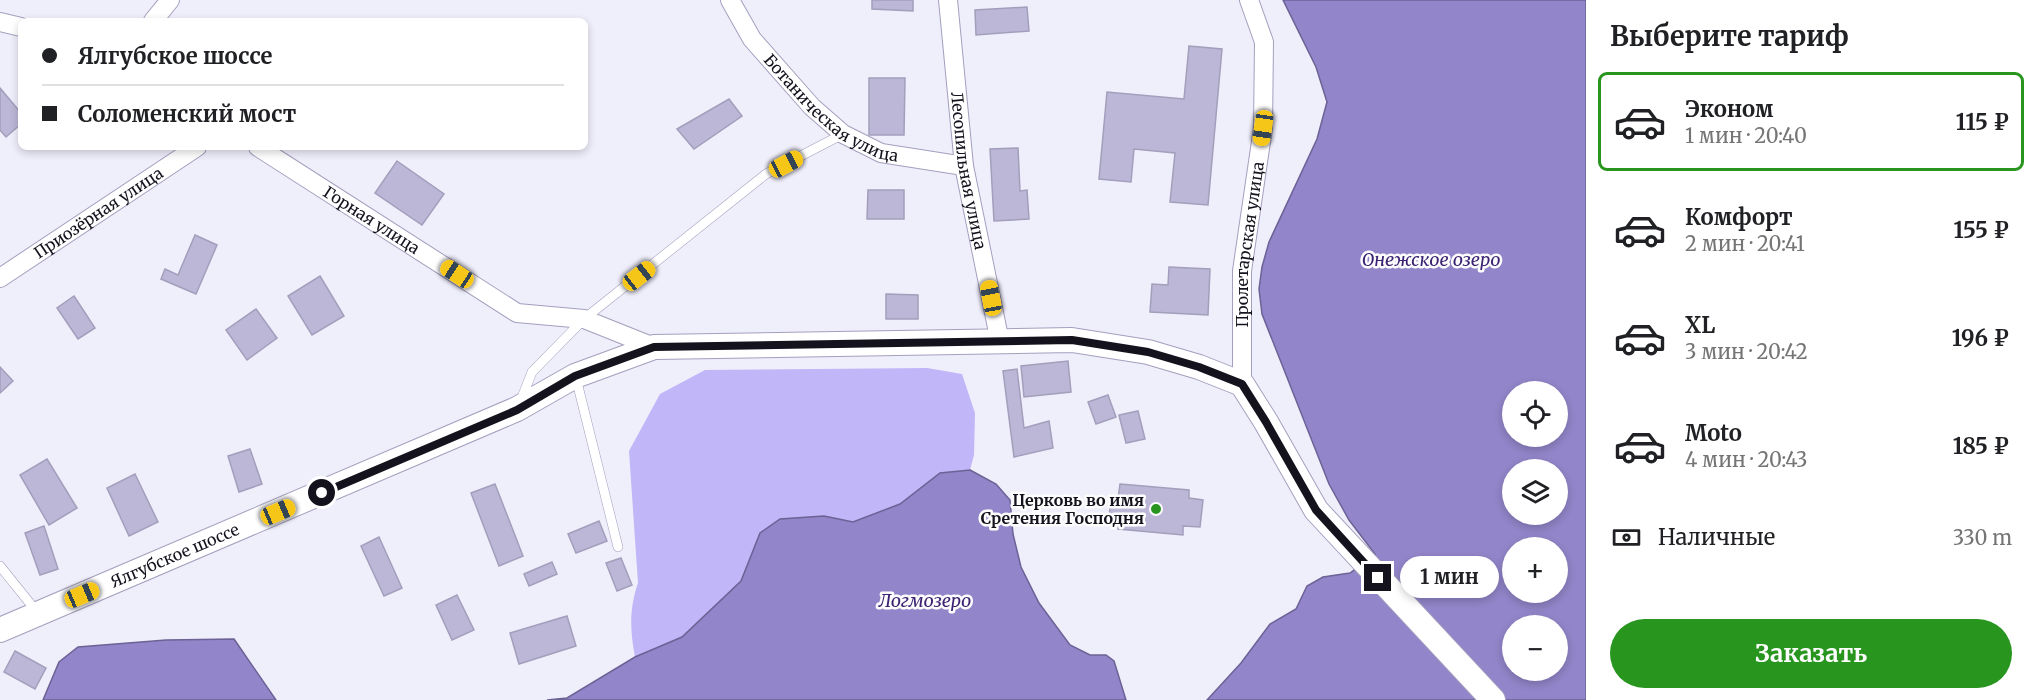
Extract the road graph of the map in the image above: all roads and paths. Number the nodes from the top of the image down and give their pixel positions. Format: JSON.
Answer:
{"nodes":[{"id":1,"x":170,"y":0,"type":"edge"},
{"id":2,"x":730,"y":0,"type":"edge"},
{"id":3,"x":948,"y":0,"type":"edge"},
{"id":4,"x":1249,"y":0,"type":"edge"},
{"id":5,"x":155,"y":18,"type":"edge"},
{"id":6,"x":0,"y":22,"type":"edge"},
{"id":7,"x":18,"y":26,"type":"edge"},
{"id":8,"x":843,"y":134,"type":"junction"},
{"id":9,"x":192,"y":150,"type":"edge"},
{"id":10,"x":263,"y":150,"type":"edge"},
{"id":11,"x":964,"y":166,"type":"junction"},
{"id":12,"x":0,"y":278,"type":"edge"},
{"id":13,"x":584,"y":319,"type":"junction"},
{"id":14,"x":1000,"y":342,"type":"junction"},
{"id":15,"x":654,"y":347,"type":"junction"},
{"id":16,"x":575,"y":376,"type":"junction"},
{"id":17,"x":1242,"y":384,"type":"junction"},
{"id":18,"x":517,"y":410,"type":"junction"},
{"id":19,"x":618,"y":547,"type":"dead end"},
{"id":20,"x":0,"y":566,"type":"edge"},
{"id":21,"x":39,"y":614,"type":"junction"},
{"id":22,"x":0,"y":630,"type":"edge"},
{"id":23,"x":1493,"y":700,"type":"edge"}],
"edges":[{"from":1,"to":5,"type":"street"},
{"from":2,"to":8,"type":"street","name":"Ботаническая улица"},
{"from":3,"to":11,"type":"street","name":"Лесопильная улица"},
{"from":4,"to":17,"type":"street","name":"Пролетарская улица"},
{"from":6,"to":7,"type":"street"},
{"from":8,"to":11,"type":"street","name":"Ботаническая улица"},
{"from":8,"to":13,"type":"lane"},
{"from":9,"to":12,"type":"street","name":"Приозёрная улица"},
{"from":10,"to":13,"type":"street","name":"Горная улица"},
{"from":11,"to":14,"type":"street","name":"Лесопильная улица"},
{"from":13,"to":15,"type":"street","name":"Горная улица"},
{"from":13,"to":18,"type":"lane"},
{"from":14,"to":15,"type":"street","name":"Ялгубское шоссе"},
{"from":14,"to":17,"type":"street","name":"Ялгубское шоссе"},
{"from":15,"to":16,"type":"street","name":"Ялгубское шоссе"},
{"from":16,"to":18,"type":"street","name":"Ялгубское шоссе"},
{"from":16,"to":19,"type":"lane"},
{"from":17,"to":23,"type":"street"},
{"from":18,"to":21,"type":"street","name":"Ялгубское шоссе"},
{"from":20,"to":21,"type":"lane"},
{"from":21,"to":22,"type":"street","name":"Ялгубское шоссе"}]}
